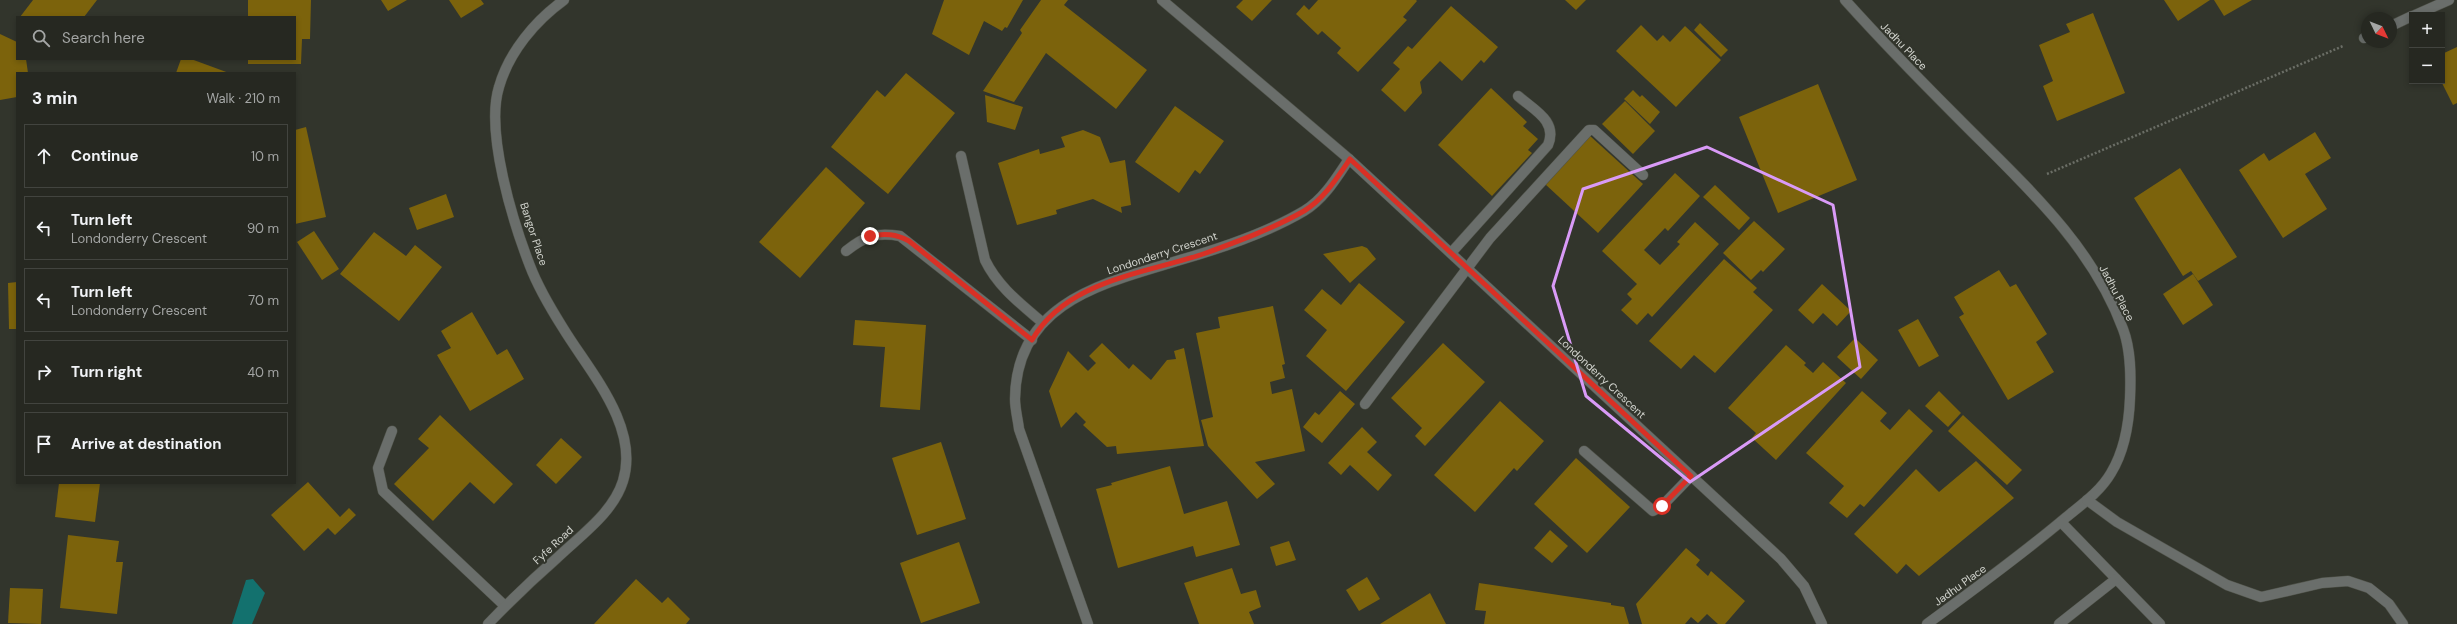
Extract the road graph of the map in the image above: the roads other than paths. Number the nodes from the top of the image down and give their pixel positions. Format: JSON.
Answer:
{"nodes":[{"id":1,"x":564,"y":0,"type":"edge"},
{"id":2,"x":1162,"y":0,"type":"edge"},
{"id":3,"x":1845,"y":0,"type":"edge"},
{"id":4,"x":2449,"y":0,"type":"edge"},
{"id":5,"x":2422,"y":12,"type":"edge"},
{"id":6,"x":2409,"y":17,"type":"edge"},
{"id":7,"x":2397,"y":23,"type":"edge"},
{"id":8,"x":1518,"y":96,"type":"dead end"},
{"id":9,"x":961,"y":156,"type":"dead end"},
{"id":10,"x":1350,"y":159,"type":"junction"},
{"id":11,"x":1642,"y":175,"type":"dead end"},
{"id":12,"x":846,"y":251,"type":"dead end"},
{"id":13,"x":1451,"y":253,"type":"junction"},
{"id":14,"x":1468,"y":269,"type":"junction"},
{"id":15,"x":1043,"y":323,"type":"junction"},
{"id":16,"x":1032,"y":340,"type":"junction"},
{"id":17,"x":1365,"y":404,"type":"dead end"},
{"id":18,"x":392,"y":431,"type":"dead end"},
{"id":19,"x":1584,"y":451,"type":"dead end"},
{"id":20,"x":1691,"y":476,"type":"junction"},
{"id":21,"x":624,"y":478,"type":"joint"},
{"id":22,"x":2087,"y":500,"type":"junction"},
{"id":23,"x":2061,"y":522,"type":"junction"},
{"id":24,"x":2116,"y":579,"type":"junction"},
{"id":25,"x":505,"y":606,"type":"junction"},
{"id":26,"x":488,"y":624,"type":"edge"},
{"id":27,"x":1088,"y":624,"type":"edge"},
{"id":28,"x":1822,"y":624,"type":"edge"},
{"id":29,"x":1926,"y":624,"type":"edge"},
{"id":30,"x":2059,"y":624,"type":"edge"},
{"id":31,"x":2160,"y":624,"type":"edge"},
{"id":32,"x":2403,"y":624,"type":"edge"}],
"edges":[{"from":1,"to":21,"type":"street","name":"Bangor Place"},
{"from":2,"to":10,"type":"street","name":"Londonderry Crescent"},
{"from":3,"to":22,"type":"street","name":"Jadhu Place"},
{"from":4,"to":5,"type":"street"},
{"from":6,"to":7,"type":"street"},
{"from":8,"to":13,"type":"street"},
{"from":9,"to":15,"type":"street"},
{"from":10,"to":13,"type":"street","name":"Londonderry Crescent"},
{"from":10,"to":15,"type":"street","name":"Londonderry Crescent"},
{"from":11,"to":14,"type":"street"},
{"from":12,"to":16,"type":"street"},
{"from":13,"to":14,"type":"street","name":"Londonderry Crescent"},
{"from":14,"to":17,"type":"street"},
{"from":14,"to":20,"type":"street","name":"Londonderry Crescent"},
{"from":15,"to":16,"type":"street","name":"Londonderry Crescent"},
{"from":16,"to":27,"type":"street","name":"Londonderry Crescent"},
{"from":18,"to":25,"type":"street"},
{"from":19,"to":20,"type":"street"},
{"from":20,"to":28,"type":"street","name":"Londonderry Crescent"},
{"from":21,"to":25,"type":"street","name":"Fyfe Road"},
{"from":22,"to":23,"type":"street","name":"Jadhu Place"},
{"from":22,"to":32,"type":"street"},
{"from":23,"to":24,"type":"street"},
{"from":23,"to":29,"type":"street","name":"Jadhu Place"},
{"from":24,"to":30,"type":"street"},
{"from":24,"to":31,"type":"street"},
{"from":25,"to":26,"type":"street","name":"Fyfe Road"}]}
